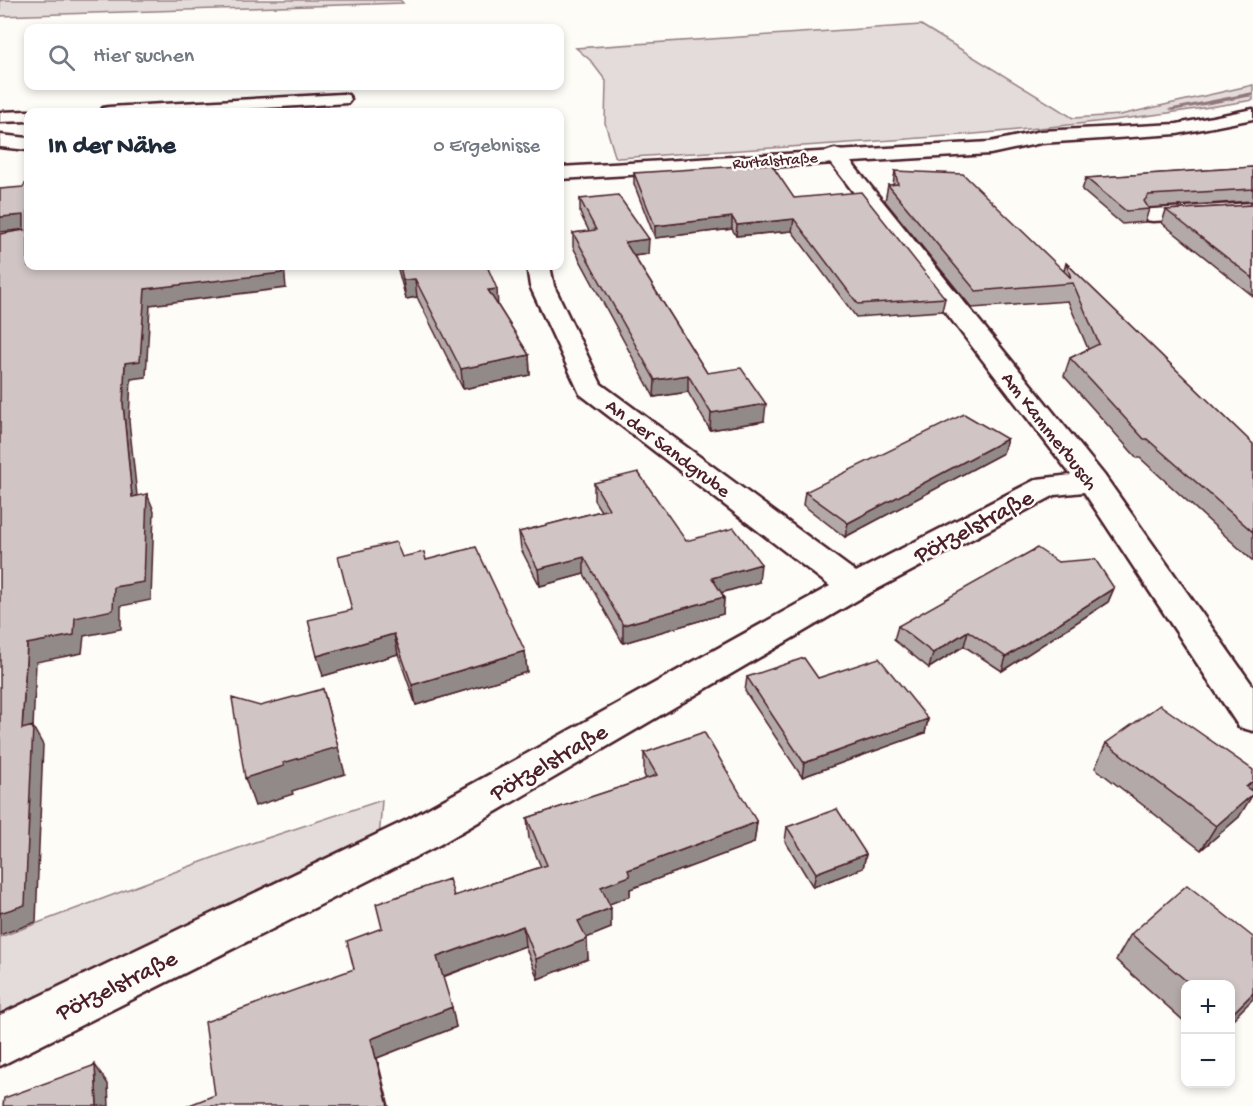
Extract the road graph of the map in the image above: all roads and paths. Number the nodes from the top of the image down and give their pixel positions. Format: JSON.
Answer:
{"nodes":[{"id":1,"x":342,"y":99,"type":"dead end"},
{"id":2,"x":181,"y":108,"type":"edge"},
{"id":3,"x":1253,"y":114,"type":"edge"},
{"id":4,"x":24,"y":116,"type":"edge"},
{"id":5,"x":0,"y":117,"type":"edge"},
{"id":6,"x":835,"y":155,"type":"junction"},
{"id":7,"x":564,"y":173,"type":"edge"},
{"id":8,"x":1249,"y":213,"type":"edge"},
{"id":9,"x":1153,"y":215,"type":"dead end"},
{"id":10,"x":539,"y":270,"type":"edge"},
{"id":11,"x":1093,"y":482,"type":"junction"},
{"id":12,"x":854,"y":587,"type":"junction"},
{"id":13,"x":1253,"y":716,"type":"edge"},
{"id":14,"x":0,"y":1041,"type":"edge"}],
"edges":[{"from":1,"to":2,"type":"street"},
{"from":3,"to":6,"type":"street","name":"Rurtalstraße"},
{"from":4,"to":5,"type":"street"},
{"from":6,"to":7,"type":"street","name":"Rurtalstraße"},
{"from":6,"to":11,"type":"street","name":"Am Kammerbusch"},
{"from":8,"to":9,"type":"street"},
{"from":10,"to":12,"type":"street","name":"An der Sandgrube"},
{"from":11,"to":12,"type":"street","name":"Pötzelstraße"},
{"from":11,"to":13,"type":"street","name":"Am Kammerbusch"},
{"from":12,"to":14,"type":"street","name":"Pötzelstraße"}]}
